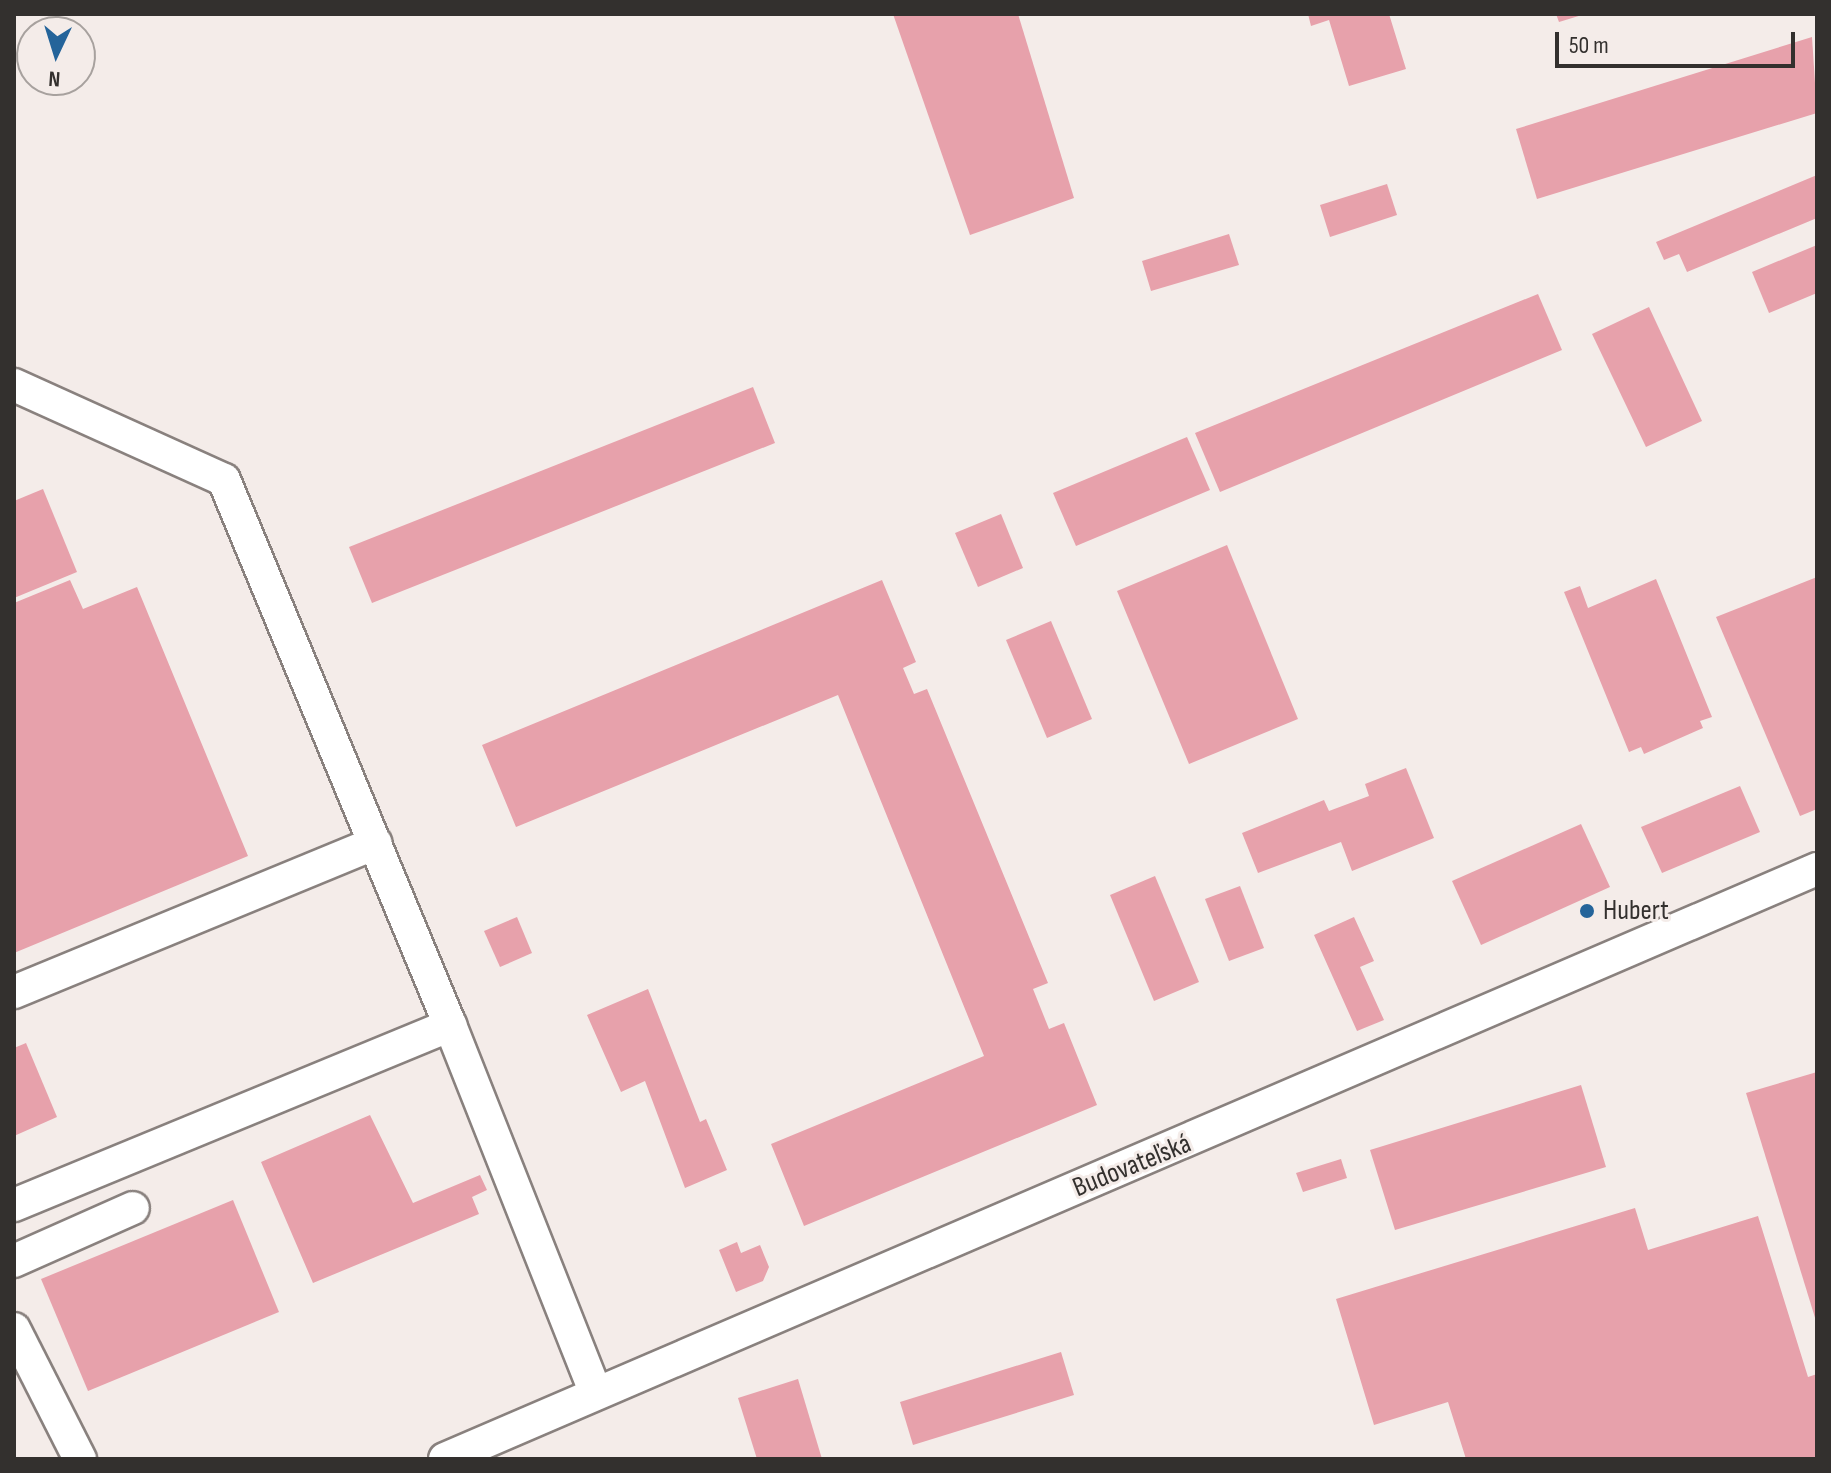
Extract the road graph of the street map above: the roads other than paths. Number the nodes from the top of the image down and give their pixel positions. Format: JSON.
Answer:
{"nodes":[{"id":1,"x":14,"y":385,"type":"edge"},
{"id":2,"x":375,"y":843,"type":"junction"},
{"id":3,"x":1817,"y":869,"type":"edge"},
{"id":4,"x":14,"y":992,"type":"edge"},
{"id":5,"x":450,"y":1025,"type":"junction"},
{"id":6,"x":14,"y":1205,"type":"edge"},
{"id":7,"x":133,"y":1208,"type":"dead end"},
{"id":8,"x":14,"y":1261,"type":"edge"},
{"id":9,"x":14,"y":1329,"type":"edge"},
{"id":10,"x":596,"y":1393,"type":"junction"},
{"id":11,"x":80,"y":1459,"type":"edge"},
{"id":12,"x":445,"y":1459,"type":"edge"}],
"edges":[{"from":1,"to":2,"type":"street"},
{"from":2,"to":4,"type":"street"},
{"from":2,"to":5,"type":"street"},
{"from":3,"to":10,"type":"street","name":"Budovateľská"},
{"from":5,"to":6,"type":"street"},
{"from":5,"to":10,"type":"street"},
{"from":7,"to":8,"type":"street"},
{"from":9,"to":11,"type":"street"},
{"from":10,"to":12,"type":"street","name":"Budovateľská"}]}
